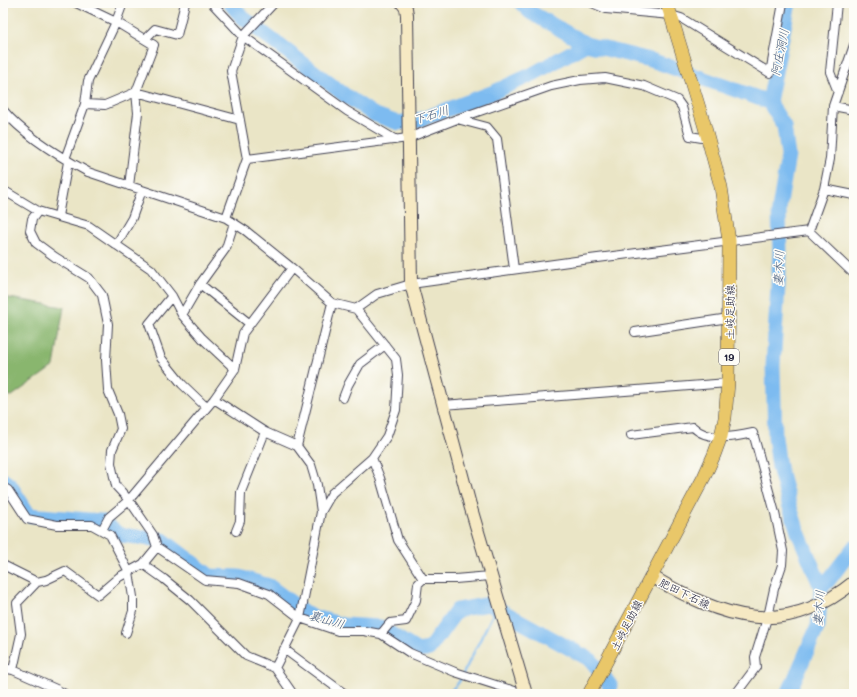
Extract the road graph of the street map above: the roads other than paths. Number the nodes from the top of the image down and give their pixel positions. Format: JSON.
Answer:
{"nodes":[{"id":1,"x":76,"y":3,"type":"edge"},
{"id":2,"x":123,"y":3,"type":"edge"},
{"id":3,"x":185,"y":3,"type":"edge"},
{"id":4,"x":212,"y":3,"type":"edge"},
{"id":5,"x":274,"y":3,"type":"edge"},
{"id":6,"x":402,"y":3,"type":"edge"},
{"id":7,"x":592,"y":3,"type":"edge"},
{"id":8,"x":783,"y":3,"type":"edge"},
{"id":9,"x":837,"y":3,"type":"edge"},
{"id":10,"x":670,"y":13,"type":"edge"},
{"id":11,"x":116,"y":22,"type":"junction"},
{"id":12,"x":243,"y":36,"type":"junction"},
{"id":13,"x":145,"y":40,"type":"junction"},
{"id":14,"x":854,"y":45,"type":"edge"},
{"id":15,"x":136,"y":92,"type":"junction"},
{"id":16,"x":838,"y":92,"type":"junction"},
{"id":17,"x":85,"y":104,"type":"junction"},
{"id":18,"x":833,"y":106,"type":"junction"},
{"id":19,"x":854,"y":110,"type":"edge"},
{"id":20,"x":5,"y":117,"type":"edge"},
{"id":21,"x":457,"y":119,"type":"junction"},
{"id":22,"x":240,"y":120,"type":"junction"},
{"id":23,"x":408,"y":138,"type":"junction"},
{"id":24,"x":708,"y":139,"type":"junction"},
{"id":25,"x":396,"y":140,"type":"junction"},
{"id":26,"x":247,"y":159,"type":"junction"},
{"id":27,"x":67,"y":160,"type":"junction"},
{"id":28,"x":129,"y":186,"type":"junction"},
{"id":29,"x":824,"y":189,"type":"junction"},
{"id":30,"x":3,"y":190,"type":"edge"},
{"id":31,"x":142,"y":190,"type":"junction"},
{"id":32,"x":854,"y":195,"type":"edge"},
{"id":33,"x":38,"y":211,"type":"junction"},
{"id":34,"x":58,"y":216,"type":"junction"},
{"id":35,"x":226,"y":218,"type":"junction"},
{"id":36,"x":234,"y":223,"type":"junction"},
{"id":37,"x":809,"y":231,"type":"junction"},
{"id":38,"x":734,"y":241,"type":"junction"},
{"id":39,"x":116,"y":245,"type":"junction"},
{"id":40,"x":292,"y":268,"type":"junction"},
{"id":41,"x":514,"y":270,"type":"junction"},
{"id":42,"x":854,"y":274,"type":"edge"},
{"id":43,"x":200,"y":284,"type":"junction"},
{"id":44,"x":411,"y":284,"type":"junction"},
{"id":45,"x":172,"y":296,"type":"junction"},
{"id":46,"x":332,"y":303,"type":"junction"},
{"id":47,"x":356,"y":309,"type":"junction"},
{"id":48,"x":182,"y":315,"type":"junction"},
{"id":49,"x":729,"y":318,"type":"junction"},
{"id":50,"x":250,"y":324,"type":"junction"},
{"id":51,"x":635,"y":332,"type":"dead end"},
{"id":52,"x":385,"y":346,"type":"junction"},
{"id":53,"x":235,"y":369,"type":"junction"},
{"id":54,"x":728,"y":383,"type":"junction"},
{"id":55,"x":343,"y":398,"type":"dead end"},
{"id":56,"x":214,"y":400,"type":"junction"},
{"id":57,"x":443,"y":405,"type":"junction"},
{"id":58,"x":206,"y":407,"type":"junction"},
{"id":59,"x":265,"y":432,"type":"junction"},
{"id":60,"x":631,"y":435,"type":"dead end"},
{"id":61,"x":721,"y":436,"type":"junction"},
{"id":62,"x":297,"y":446,"type":"junction"},
{"id":63,"x":372,"y":458,"type":"junction"},
{"id":64,"x":3,"y":487,"type":"edge"},
{"id":65,"x":129,"y":500,"type":"junction"},
{"id":66,"x":321,"y":512,"type":"junction"},
{"id":67,"x":102,"y":530,"type":"junction"},
{"id":68,"x":236,"y":531,"type":"dead end"},
{"id":69,"x":158,"y":546,"type":"junction"},
{"id":70,"x":143,"y":564,"type":"junction"},
{"id":71,"x":3,"y":565,"type":"edge"},
{"id":72,"x":129,"y":572,"type":"junction"},
{"id":73,"x":490,"y":576,"type":"junction"},
{"id":74,"x":651,"y":576,"type":"junction"},
{"id":75,"x":423,"y":579,"type":"junction"},
{"id":76,"x":37,"y":582,"type":"junction"},
{"id":77,"x":854,"y":582,"type":"edge"},
{"id":78,"x":768,"y":617,"type":"junction"},
{"id":79,"x":300,"y":618,"type":"junction"},
{"id":80,"x":126,"y":632,"type":"dead end"},
{"id":81,"x":381,"y":634,"type":"junction"},
{"id":82,"x":284,"y":649,"type":"junction"},
{"id":83,"x":3,"y":668,"type":"edge"},
{"id":84,"x":275,"y":668,"type":"junction"},
{"id":85,"x":13,"y":670,"type":"junction"},
{"id":86,"x":592,"y":689,"type":"edge"},
{"id":87,"x":56,"y":692,"type":"edge"},
{"id":88,"x":65,"y":694,"type":"edge"},
{"id":89,"x":293,"y":694,"type":"edge"},
{"id":90,"x":345,"y":694,"type":"edge"},
{"id":91,"x":525,"y":694,"type":"edge"},
{"id":92,"x":733,"y":694,"type":"edge"}],
"edges":[{"from":1,"to":11,"type":"street"},
{"from":2,"to":11,"type":"street"},
{"from":3,"to":13,"type":"street"},
{"from":4,"to":12,"type":"street"},
{"from":5,"to":12,"type":"street"},
{"from":6,"to":23,"type":"street"},
{"from":7,"to":10,"type":"street"},
{"from":8,"to":10,"type":"street"},
{"from":9,"to":16,"type":"street"},
{"from":10,"to":24,"type":"main road","name":"土岐足助線","number":"19"},
{"from":11,"to":13,"type":"street"},
{"from":11,"to":17,"type":"street"},
{"from":12,"to":22,"type":"street"},
{"from":12,"to":25,"type":"street"},
{"from":13,"to":15,"type":"street"},
{"from":14,"to":16,"type":"street"},
{"from":15,"to":17,"type":"street"},
{"from":15,"to":22,"type":"street"},
{"from":15,"to":28,"type":"street"},
{"from":16,"to":18,"type":"street"},
{"from":17,"to":27,"type":"street"},
{"from":18,"to":19,"type":"street"},
{"from":18,"to":29,"type":"street"},
{"from":20,"to":27,"type":"street"},
{"from":21,"to":23,"type":"street"},
{"from":21,"to":24,"type":"street"},
{"from":21,"to":41,"type":"street"},
{"from":22,"to":26,"type":"street"},
{"from":23,"to":25,"type":"street"},
{"from":23,"to":44,"type":"street"},
{"from":24,"to":38,"type":"main road","name":"土岐足助線","number":"19"},
{"from":25,"to":26,"type":"street"},
{"from":26,"to":35,"type":"street"},
{"from":27,"to":28,"type":"street"},
{"from":27,"to":34,"type":"street"},
{"from":28,"to":31,"type":"street"},
{"from":29,"to":32,"type":"street"},
{"from":29,"to":37,"type":"street"},
{"from":30,"to":33,"type":"street"},
{"from":31,"to":35,"type":"street"},
{"from":31,"to":39,"type":"street"},
{"from":33,"to":34,"type":"street"},
{"from":33,"to":65,"type":"street"},
{"from":34,"to":39,"type":"street"},
{"from":35,"to":36,"type":"street"},
{"from":36,"to":40,"type":"street"},
{"from":36,"to":43,"type":"street"},
{"from":37,"to":38,"type":"street"},
{"from":37,"to":42,"type":"street"},
{"from":38,"to":41,"type":"street"},
{"from":38,"to":49,"type":"main road","name":"土岐足助線","number":"19"},
{"from":39,"to":45,"type":"street"},
{"from":40,"to":46,"type":"street"},
{"from":40,"to":50,"type":"street"},
{"from":41,"to":44,"type":"street"},
{"from":43,"to":48,"type":"street"},
{"from":43,"to":50,"type":"street"},
{"from":44,"to":47,"type":"street"},
{"from":44,"to":57,"type":"street"},
{"from":45,"to":48,"type":"street"},
{"from":45,"to":58,"type":"street"},
{"from":46,"to":47,"type":"street"},
{"from":46,"to":62,"type":"street"},
{"from":47,"to":52,"type":"street"},
{"from":48,"to":53,"type":"street"},
{"from":49,"to":51,"type":"street"},
{"from":49,"to":54,"type":"main road","name":"土岐足助線","number":"19"},
{"from":50,"to":53,"type":"street"},
{"from":52,"to":55,"type":"street"},
{"from":52,"to":63,"type":"street"},
{"from":53,"to":56,"type":"street"},
{"from":54,"to":57,"type":"street"},
{"from":54,"to":61,"type":"main road","name":"土岐足助線","number":"19"},
{"from":56,"to":58,"type":"street"},
{"from":56,"to":59,"type":"street"},
{"from":57,"to":73,"type":"street"},
{"from":58,"to":65,"type":"street"},
{"from":59,"to":62,"type":"street"},
{"from":59,"to":68,"type":"street"},
{"from":60,"to":61,"type":"street"},
{"from":61,"to":74,"type":"main road","name":"土岐足助線","number":"19"},
{"from":61,"to":78,"type":"street"},
{"from":62,"to":66,"type":"street"},
{"from":63,"to":66,"type":"street"},
{"from":63,"to":75,"type":"street"},
{"from":64,"to":67,"type":"street"},
{"from":65,"to":67,"type":"street"},
{"from":65,"to":69,"type":"street"},
{"from":66,"to":79,"type":"street"},
{"from":67,"to":72,"type":"street"},
{"from":69,"to":70,"type":"street"},
{"from":69,"to":79,"type":"street"},
{"from":70,"to":72,"type":"street"},
{"from":70,"to":84,"type":"street"},
{"from":71,"to":76,"type":"street"},
{"from":72,"to":76,"type":"street"},
{"from":72,"to":80,"type":"street"},
{"from":73,"to":75,"type":"street"},
{"from":73,"to":91,"type":"street"},
{"from":74,"to":78,"type":"street","name":"肥田下石線"},
{"from":74,"to":86,"type":"main road","name":"土岐足助線","number":"19"},
{"from":75,"to":81,"type":"street"},
{"from":76,"to":85,"type":"street"},
{"from":77,"to":78,"type":"street","name":"肥田下石線"},
{"from":78,"to":92,"type":"street"},
{"from":79,"to":81,"type":"street"},
{"from":79,"to":82,"type":"street"},
{"from":81,"to":91,"type":"street"},
{"from":82,"to":84,"type":"street"},
{"from":82,"to":90,"type":"street"},
{"from":83,"to":85,"type":"street"},
{"from":84,"to":89,"type":"street"},
{"from":85,"to":87,"type":"street"},
{"from":87,"to":88,"type":"street"}]}
